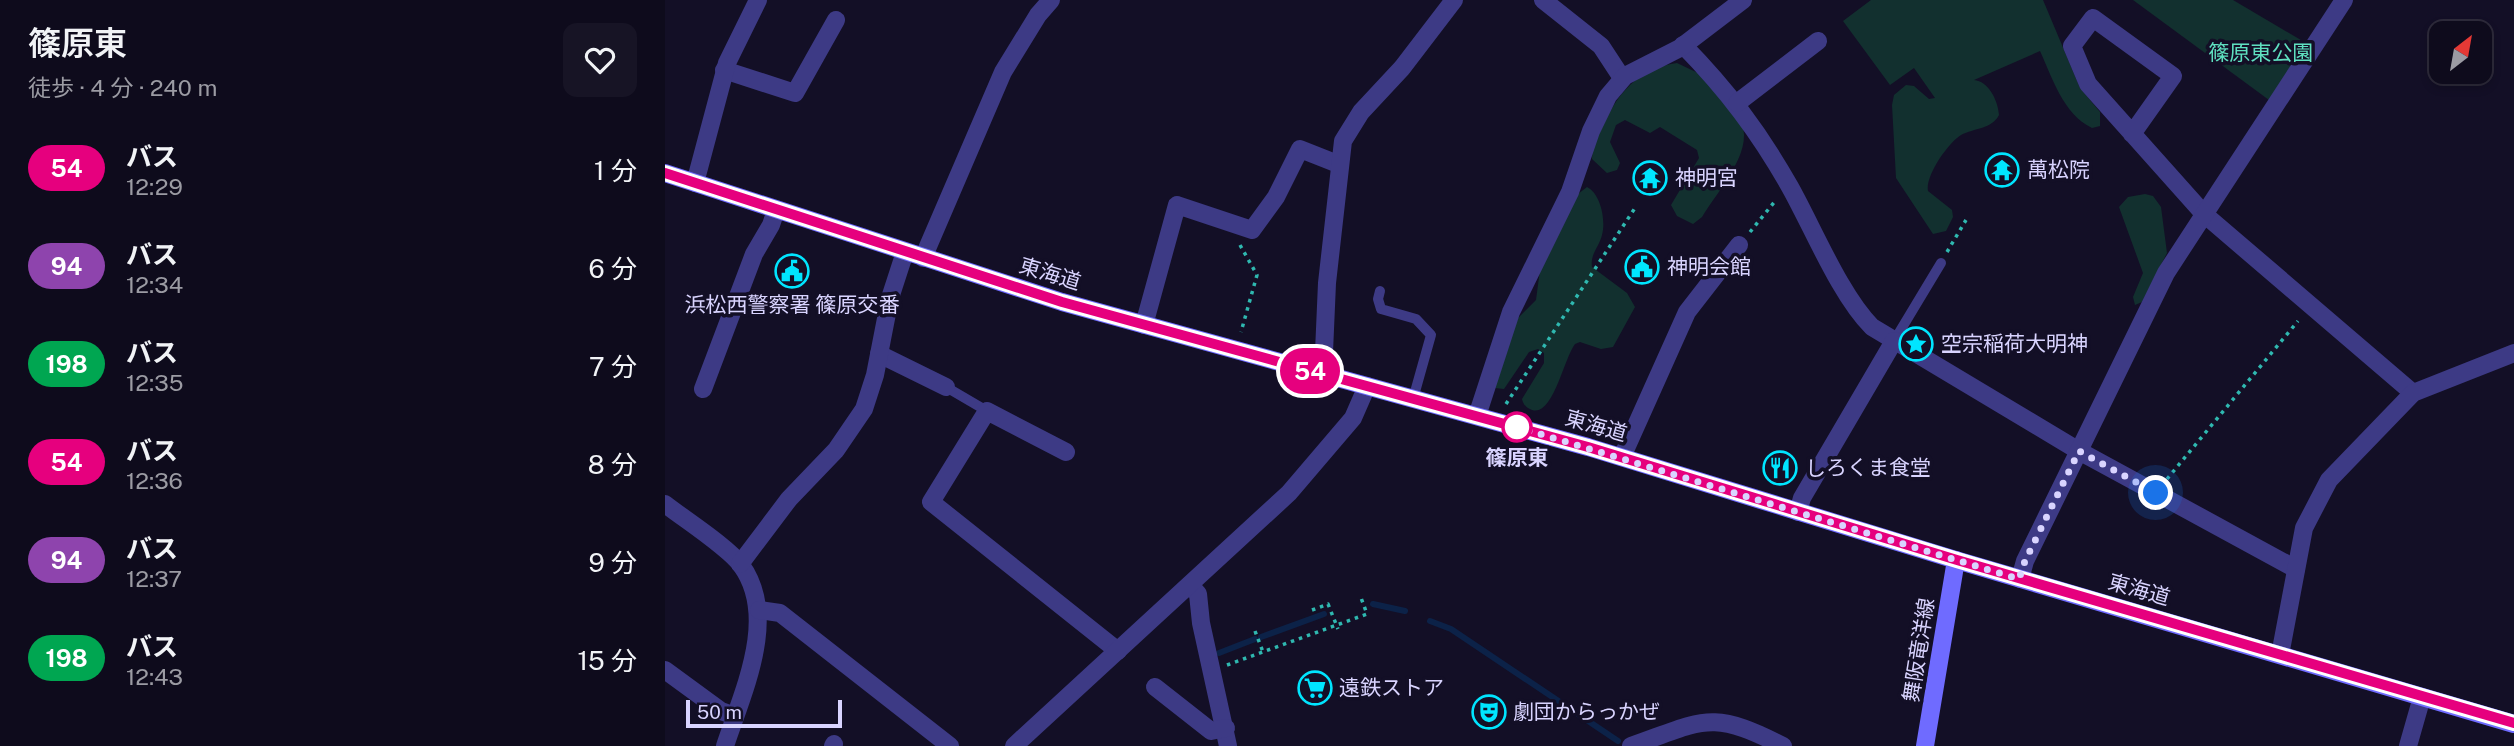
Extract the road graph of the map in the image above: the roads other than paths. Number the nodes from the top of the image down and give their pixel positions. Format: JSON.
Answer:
{"nodes":[{"id":1,"x":758,"y":0,"type":"edge"},
{"id":2,"x":1051,"y":0,"type":"edge"},
{"id":3,"x":1543,"y":0,"type":"edge"},
{"id":4,"x":1744,"y":0,"type":"edge"},
{"id":5,"x":2344,"y":0,"type":"edge"},
{"id":6,"x":1444,"y":4,"type":"edge"},
{"id":7,"x":837,"y":20,"type":"dead end"},
{"id":8,"x":1818,"y":41,"type":"dead end"},
{"id":9,"x":1683,"y":45,"type":"junction"},
{"id":10,"x":725,"y":70,"type":"junction"},
{"id":11,"x":1622,"y":78,"type":"junction"},
{"id":12,"x":1737,"y":103,"type":"junction"},
{"id":13,"x":2132,"y":134,"type":"junction"},
{"id":14,"x":1338,"y":164,"type":"junction"},
{"id":15,"x":665,"y":173,"type":"edge"},
{"id":16,"x":695,"y":183,"type":"junction"},
{"id":17,"x":776,"y":210,"type":"junction"},
{"id":18,"x":2204,"y":214,"type":"junction"},
{"id":19,"x":1739,"y":245,"type":"road end"},
{"id":20,"x":905,"y":252,"type":"junction"},
{"id":21,"x":923,"y":258,"type":"junction"},
{"id":22,"x":1941,"y":263,"type":"road end"},
{"id":23,"x":1380,"y":291,"type":"dead end"},
{"id":24,"x":1144,"y":325,"type":"junction"},
{"id":25,"x":1895,"y":341,"type":"junction"},
{"id":26,"x":2514,"y":353,"type":"edge"},
{"id":27,"x":879,"y":354,"type":"junction"},
{"id":28,"x":1319,"y":373,"type":"junction"},
{"id":29,"x":1367,"y":386,"type":"junction"},
{"id":30,"x":946,"y":387,"type":"joint"},
{"id":31,"x":703,"y":389,"type":"dead end"},
{"id":32,"x":2413,"y":393,"type":"junction"},
{"id":33,"x":1413,"y":399,"type":"junction"},
{"id":34,"x":987,"y":411,"type":"junction"},
{"id":35,"x":1477,"y":416,"type":"junction"},
{"id":36,"x":2079,"y":451,"type":"junction"},
{"id":37,"x":1066,"y":452,"type":"dead end"},
{"id":38,"x":1622,"y":457,"type":"junction"},
{"id":39,"x":665,"y":504,"type":"edge"},
{"id":40,"x":1798,"y":512,"type":"junction"},
{"id":41,"x":1957,"y":560,"type":"junction"},
{"id":42,"x":740,"y":564,"type":"junction"},
{"id":43,"x":2296,"y":569,"type":"junction"},
{"id":44,"x":2019,"y":579,"type":"junction"},
{"id":45,"x":1190,"y":585,"type":"junction"},
{"id":46,"x":759,"y":610,"type":"junction"},
{"id":47,"x":1118,"y":651,"type":"junction"},
{"id":48,"x":2280,"y":655,"type":"junction"},
{"id":49,"x":665,"y":670,"type":"edge"},
{"id":50,"x":1155,"y":687,"type":"dead end"},
{"id":51,"x":2422,"y":697,"type":"junction"},
{"id":52,"x":735,"y":716,"type":"junction"},
{"id":53,"x":2514,"y":723,"type":"edge"},
{"id":54,"x":1227,"y":737,"type":"edge"},
{"id":55,"x":725,"y":746,"type":"edge"},
{"id":56,"x":950,"y":746,"type":"edge"},
{"id":57,"x":1014,"y":746,"type":"edge"},
{"id":58,"x":1631,"y":746,"type":"edge"},
{"id":59,"x":1783,"y":746,"type":"edge"},
{"id":60,"x":1925,"y":746,"type":"edge"},
{"id":61,"x":2408,"y":746,"type":"edge"}],
"edges":[{"from":1,"to":10,"type":"street"},
{"from":2,"to":21,"type":"street"},
{"from":3,"to":11,"type":"street"},
{"from":4,"to":9,"type":"street"},
{"from":5,"to":18,"type":"street"},
{"from":6,"to":14,"type":"street"},
{"from":7,"to":10,"type":"street"},
{"from":8,"to":12,"type":"street"},
{"from":9,"to":11,"type":"street"},
{"from":9,"to":12,"type":"street"},
{"from":10,"to":16,"type":"street"},
{"from":11,"to":35,"type":"street"},
{"from":12,"to":25,"type":"street"},
{"from":13,"to":13,"type":"street"},
{"from":13,"to":18,"type":"street"},
{"from":14,"to":24,"type":"street"},
{"from":14,"to":28,"type":"street"},
{"from":15,"to":16,"type":"main road","name":"東海道"},
{"from":16,"to":17,"type":"main road","name":"東海道"},
{"from":17,"to":20,"type":"main road","name":"東海道"},
{"from":17,"to":31,"type":"street"},
{"from":18,"to":32,"type":"street"},
{"from":18,"to":36,"type":"street"},
{"from":19,"to":38,"type":"street"},
{"from":20,"to":21,"type":"main road","name":"東海道"},
{"from":20,"to":27,"type":"street"},
{"from":21,"to":24,"type":"main road","name":"東海道"},
{"from":22,"to":25,"type":"lane"},
{"from":23,"to":33,"type":"lane"},
{"from":24,"to":28,"type":"main road","name":"東海道"},
{"from":25,"to":36,"type":"street"},
{"from":25,"to":40,"type":"street"},
{"from":26,"to":32,"type":"street"},
{"from":27,"to":30,"type":"street"},
{"from":27,"to":42,"type":"street"},
{"from":28,"to":29,"type":"main road","name":"東海道"},
{"from":29,"to":33,"type":"main road","name":"東海道"},
{"from":29,"to":45,"type":"street"},
{"from":30,"to":34,"type":"lane"},
{"from":32,"to":43,"type":"street"},
{"from":33,"to":35,"type":"main road","name":"東海道"},
{"from":34,"to":37,"type":"street"},
{"from":34,"to":47,"type":"street"},
{"from":35,"to":38,"type":"main road","name":"東海道"},
{"from":36,"to":43,"type":"street"},
{"from":36,"to":44,"type":"street"},
{"from":38,"to":40,"type":"main road","name":"東海道"},
{"from":39,"to":42,"type":"street"},
{"from":40,"to":41,"type":"main road","name":"東海道"},
{"from":41,"to":44,"type":"main road","name":"東海道"},
{"from":41,"to":60,"type":"main road","name":"舞阪竜洋線"},
{"from":42,"to":46,"type":"street"},
{"from":43,"to":48,"type":"street"},
{"from":44,"to":48,"type":"main road","name":"東海道"},
{"from":45,"to":47,"type":"street"},
{"from":45,"to":54,"type":"street"},
{"from":46,"to":52,"type":"street"},
{"from":46,"to":56,"type":"street"},
{"from":47,"to":57,"type":"street"},
{"from":48,"to":51,"type":"main road","name":"東海道"},
{"from":49,"to":52,"type":"street"},
{"from":50,"to":54,"type":"street"},
{"from":51,"to":53,"type":"main road","name":"東海道"},
{"from":51,"to":61,"type":"street"},
{"from":52,"to":55,"type":"street"},
{"from":58,"to":59,"type":"street"}]}
